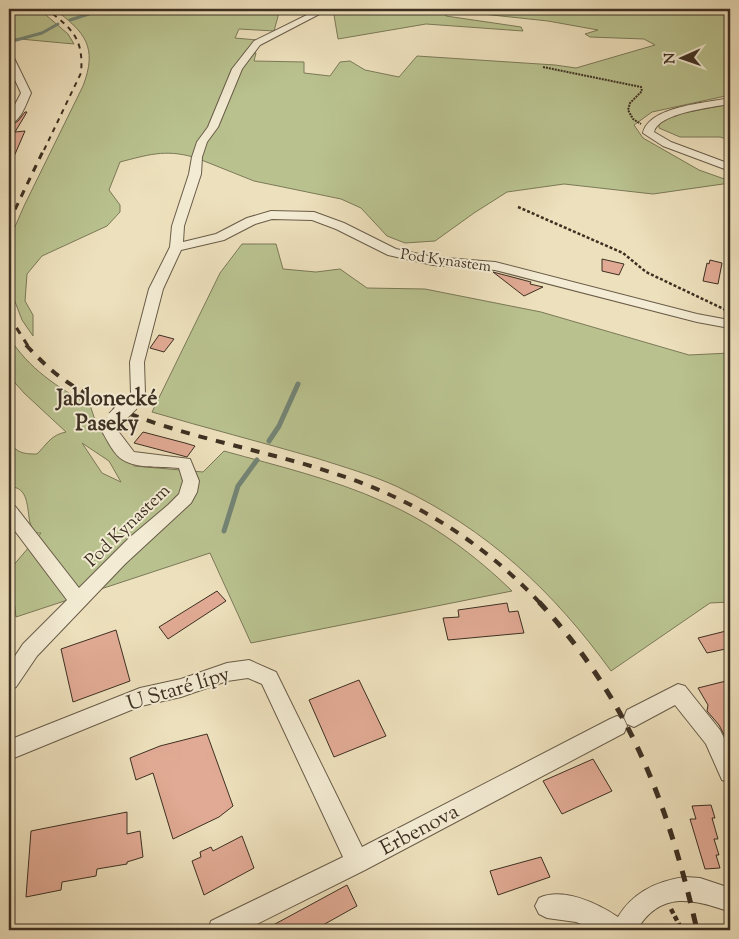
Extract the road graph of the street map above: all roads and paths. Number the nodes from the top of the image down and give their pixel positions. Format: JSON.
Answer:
{"nodes":[{"id":1,"x":325,"y":9,"type":"edge"},
{"id":2,"x":9,"y":58,"type":"edge"},
{"id":3,"x":543,"y":67,"type":"dead end"},
{"id":4,"x":730,"y":101,"type":"edge"},
{"id":5,"x":9,"y":122,"type":"edge"},
{"id":6,"x":647,"y":128,"type":"junction"},
{"id":7,"x":730,"y":168,"type":"edge"},
{"id":8,"x":518,"y":207,"type":"dead end"},
{"id":9,"x":176,"y":247,"type":"junction"},
{"id":10,"x":727,"y":317,"type":"edge"},
{"id":11,"x":9,"y":511,"type":"edge"},
{"id":12,"x":78,"y":601,"type":"junction"},
{"id":13,"x":9,"y":681,"type":"edge"},
{"id":14,"x":678,"y":693,"type":"joint"},
{"id":15,"x":9,"y":750,"type":"edge"},
{"id":16,"x":730,"y":773,"type":"edge"},
{"id":17,"x":357,"y":862,"type":"junction"},
{"id":18,"x":728,"y":895,"type":"edge"},
{"id":19,"x":547,"y":906,"type":"dead end"},
{"id":20,"x":220,"y":930,"type":"edge"},
{"id":21,"x":616,"y":930,"type":"edge"},
{"id":22,"x":624,"y":930,"type":"edge"}],
"edges":[{"from":1,"to":9,"type":"street","name":"Pod Kynastem"},
{"from":2,"to":5,"type":"street"},
{"from":3,"to":6,"type":"path"},
{"from":4,"to":6,"type":"street"},
{"from":6,"to":7,"type":"street"},
{"from":8,"to":10,"type":"path"},
{"from":9,"to":10,"type":"street","name":"Pod Kynastem"},
{"from":9,"to":12,"type":"street","name":"Pod Kynastem","bridge":true},
{"from":11,"to":12,"type":"street"},
{"from":12,"to":13,"type":"street"},
{"from":14,"to":16,"type":"lane"},
{"from":14,"to":17,"type":"street","name":"Erbenova"},
{"from":15,"to":17,"type":"street","name":"U Staré lípy"},
{"from":17,"to":20,"type":"street","name":"Erbenova"},
{"from":18,"to":22,"type":"street"},
{"from":19,"to":21,"type":"lane"}]}
